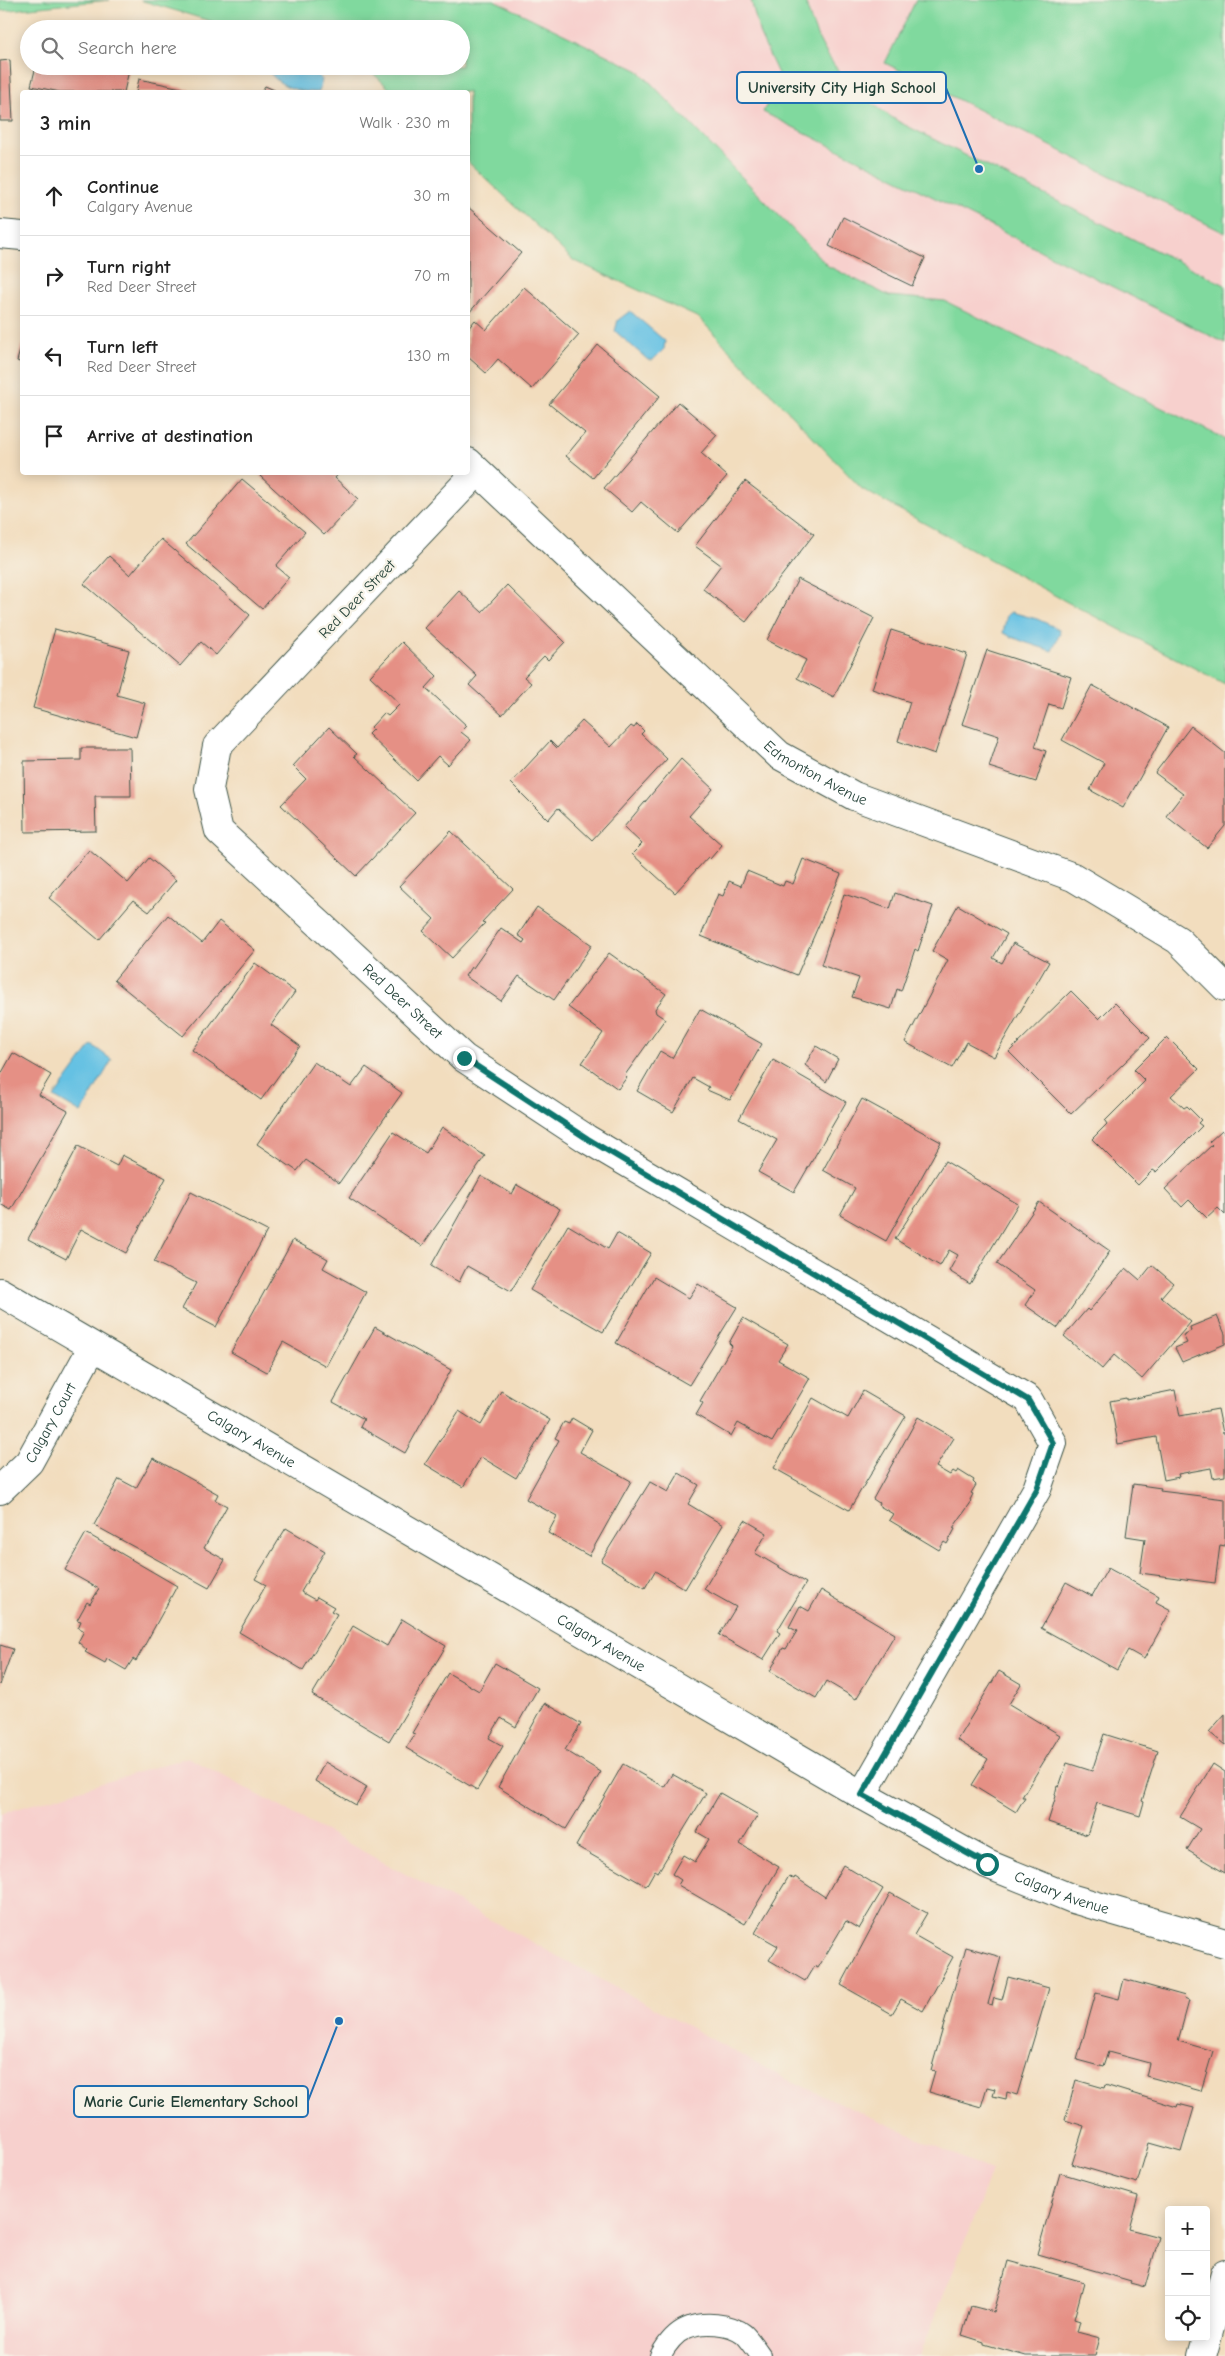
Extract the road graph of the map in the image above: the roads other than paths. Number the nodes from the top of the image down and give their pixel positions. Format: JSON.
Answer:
{"nodes":[{"id":1,"x":0,"y":234,"type":"edge"},
{"id":2,"x":20,"y":236,"type":"edge"},
{"id":3,"x":472,"y":467,"type":"edge"},
{"id":4,"x":465,"y":475,"type":"edge"},
{"id":5,"x":1225,"y":987,"type":"edge"},
{"id":6,"x":0,"y":1292,"type":"edge"},
{"id":7,"x":92,"y":1348,"type":"junction"},
{"id":8,"x":0,"y":1490,"type":"edge"},
{"id":9,"x":862,"y":1795,"type":"junction"},
{"id":10,"x":1225,"y":1943,"type":"edge"},
{"id":11,"x":1224,"y":2282,"type":"edge"},
{"id":12,"x":660,"y":2356,"type":"edge"},
{"id":13,"x":761,"y":2356,"type":"edge"},
{"id":14,"x":1202,"y":2356,"type":"edge"}],
"edges":[{"from":1,"to":2,"type":"street"},
{"from":3,"to":5,"type":"street","name":"Edmonton Avenue"},
{"from":4,"to":9,"type":"street","name":"Red Deer Street"},
{"from":6,"to":7,"type":"street","name":"Calgary Avenue"},
{"from":7,"to":8,"type":"street","name":"Calgary Court"},
{"from":7,"to":9,"type":"street","name":"Calgary Avenue"},
{"from":9,"to":10,"type":"street","name":"Calgary Avenue"},
{"from":11,"to":14,"type":"street"},
{"from":12,"to":13,"type":"lane"}]}
